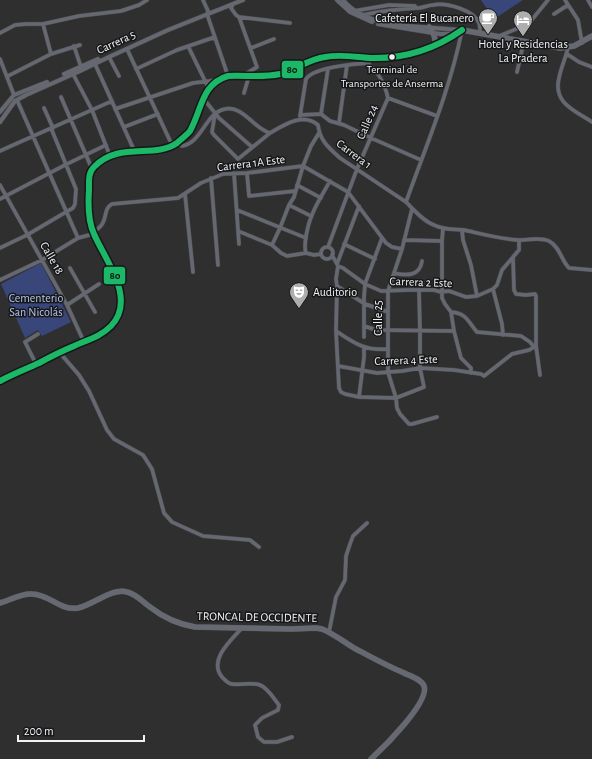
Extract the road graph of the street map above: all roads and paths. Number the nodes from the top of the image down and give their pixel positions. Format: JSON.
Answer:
{"nodes":[{"id":1,"x":147,"y":0,"type":"edge"},
{"id":2,"x":203,"y":0,"type":"edge"},
{"id":3,"x":207,"y":0,"type":"edge"},
{"id":4,"x":236,"y":0,"type":"edge"},
{"id":5,"x":243,"y":0,"type":"edge"},
{"id":6,"x":337,"y":0,"type":"edge"},
{"id":7,"x":342,"y":0,"type":"edge"},
{"id":8,"x":548,"y":0,"type":"edge"},
{"id":9,"x":566,"y":0,"type":"edge"},
{"id":10,"x":588,"y":0,"type":"edge"},
{"id":11,"x":233,"y":4,"type":"junction"},
{"id":12,"x":206,"y":5,"type":"junction"},
{"id":13,"x":568,"y":5,"type":"junction"},
{"id":14,"x":424,"y":7,"type":"junction"},
{"id":15,"x":592,"y":7,"type":"edge"},
{"id":16,"x":354,"y":11,"type":"junction"},
{"id":17,"x":207,"y":12,"type":"junction"},
{"id":18,"x":554,"y":14,"type":"dead end"},
{"id":19,"x":363,"y":15,"type":"junction"},
{"id":20,"x":238,"y":16,"type":"junction"},
{"id":21,"x":290,"y":23,"type":"dead end"},
{"id":22,"x":43,"y":24,"type":"junction"},
{"id":23,"x":429,"y":27,"type":"junction"},
{"id":24,"x":462,"y":30,"type":"junction"},
{"id":25,"x":433,"y":32,"type":"junction"},
{"id":26,"x":480,"y":33,"type":"junction"},
{"id":27,"x":0,"y":34,"type":"edge"},
{"id":28,"x":456,"y":34,"type":"junction"},
{"id":29,"x":498,"y":36,"type":"junction"},
{"id":30,"x":592,"y":36,"type":"edge"},
{"id":31,"x":215,"y":37,"type":"junction"},
{"id":32,"x":274,"y":39,"type":"dead end"},
{"id":33,"x":524,"y":41,"type":"junction"},
{"id":34,"x":582,"y":43,"type":"junction"},
{"id":35,"x":80,"y":45,"type":"dead end"},
{"id":36,"x":436,"y":45,"type":"junction"},
{"id":37,"x":74,"y":46,"type":"junction"},
{"id":38,"x":188,"y":46,"type":"junction"},
{"id":39,"x":251,"y":48,"type":"junction"},
{"id":40,"x":127,"y":49,"type":"junction"},
{"id":41,"x":568,"y":51,"type":"junction"},
{"id":42,"x":51,"y":54,"type":"junction"},
{"id":43,"x":108,"y":56,"type":"junction"},
{"id":44,"x":359,"y":57,"type":"junction"},
{"id":45,"x":0,"y":59,"type":"edge"},
{"id":46,"x":369,"y":63,"type":"junction"},
{"id":47,"x":95,"y":64,"type":"junction"},
{"id":48,"x":348,"y":65,"type":"junction"},
{"id":49,"x":81,"y":67,"type":"junction"},
{"id":50,"x":592,"y":67,"type":"edge"},
{"id":51,"x":136,"y":69,"type":"junction"},
{"id":52,"x":328,"y":69,"type":"junction"},
{"id":53,"x":517,"y":72,"type":"dead end"},
{"id":54,"x":73,"y":74,"type":"junction"},
{"id":55,"x":8,"y":76,"type":"junction"},
{"id":56,"x":119,"y":76,"type":"dead end"},
{"id":57,"x":228,"y":76,"type":"junction"},
{"id":58,"x":246,"y":76,"type":"junction"},
{"id":59,"x":219,"y":80,"type":"junction"},
{"id":60,"x":205,"y":82,"type":"junction"},
{"id":61,"x":209,"y":89,"type":"junction"},
{"id":62,"x":244,"y":93,"type":"dead end"},
{"id":63,"x":14,"y":95,"type":"junction"},
{"id":64,"x":61,"y":97,"type":"dead end"},
{"id":65,"x":150,"y":98,"type":"junction"},
{"id":66,"x":203,"y":98,"type":"junction"},
{"id":67,"x":388,"y":98,"type":"junction"},
{"id":68,"x":18,"y":100,"type":"junction"},
{"id":69,"x":112,"y":101,"type":"junction"},
{"id":70,"x":44,"y":108,"type":"dead end"},
{"id":71,"x":115,"y":109,"type":"junction"},
{"id":72,"x":92,"y":110,"type":"junction"},
{"id":73,"x":0,"y":112,"type":"edge"},
{"id":74,"x":215,"y":113,"type":"junction"},
{"id":75,"x":158,"y":114,"type":"junction"},
{"id":76,"x":321,"y":114,"type":"junction"},
{"id":77,"x":300,"y":115,"type":"junction"},
{"id":78,"x":437,"y":116,"type":"junction"},
{"id":79,"x":71,"y":119,"type":"junction"},
{"id":80,"x":299,"y":119,"type":"junction"},
{"id":81,"x":0,"y":122,"type":"edge"},
{"id":82,"x":592,"y":122,"type":"edge"},
{"id":83,"x":339,"y":123,"type":"junction"},
{"id":84,"x":52,"y":128,"type":"junction"},
{"id":85,"x":124,"y":128,"type":"junction"},
{"id":86,"x":270,"y":133,"type":"junction"},
{"id":87,"x":319,"y":133,"type":"junction"},
{"id":88,"x":33,"y":135,"type":"junction"},
{"id":89,"x":371,"y":138,"type":"junction"},
{"id":90,"x":175,"y":144,"type":"junction"},
{"id":91,"x":106,"y":145,"type":"junction"},
{"id":92,"x":252,"y":147,"type":"junction"},
{"id":93,"x":134,"y":150,"type":"junction"},
{"id":94,"x":0,"y":151,"type":"edge"},
{"id":95,"x":86,"y":154,"type":"junction"},
{"id":96,"x":110,"y":156,"type":"junction"},
{"id":97,"x":421,"y":160,"type":"junction"},
{"id":98,"x":65,"y":165,"type":"junction"},
{"id":99,"x":303,"y":166,"type":"junction"},
{"id":100,"x":92,"y":169,"type":"junction"},
{"id":101,"x":357,"y":170,"type":"junction"},
{"id":102,"x":49,"y":173,"type":"junction"},
{"id":103,"x":234,"y":173,"type":"junction"},
{"id":104,"x":247,"y":173,"type":"junction"},
{"id":105,"x":211,"y":178,"type":"junction"},
{"id":106,"x":330,"y":181,"type":"junction"},
{"id":107,"x":297,"y":184,"type":"junction"},
{"id":108,"x":0,"y":185,"type":"edge"},
{"id":109,"x":295,"y":191,"type":"junction"},
{"id":110,"x":348,"y":192,"type":"junction"},
{"id":111,"x":185,"y":194,"type":"junction"},
{"id":112,"x":6,"y":197,"type":"junction"},
{"id":113,"x":321,"y":198,"type":"junction"},
{"id":114,"x":0,"y":199,"type":"edge"},
{"id":115,"x":406,"y":202,"type":"junction"},
{"id":116,"x":289,"y":205,"type":"junction"},
{"id":117,"x":359,"y":206,"type":"junction"},
{"id":118,"x":412,"y":209,"type":"junction"},
{"id":119,"x":237,"y":210,"type":"junction"},
{"id":120,"x":66,"y":212,"type":"junction"},
{"id":121,"x":311,"y":216,"type":"junction"},
{"id":122,"x":280,"y":228,"type":"junction"},
{"id":123,"x":443,"y":228,"type":"junction"},
{"id":124,"x":462,"y":230,"type":"junction"},
{"id":125,"x":238,"y":231,"type":"junction"},
{"id":126,"x":93,"y":233,"type":"junction"},
{"id":127,"x":27,"y":235,"type":"junction"},
{"id":128,"x":78,"y":238,"type":"junction"},
{"id":129,"x":306,"y":238,"type":"junction"},
{"id":130,"x":382,"y":238,"type":"junction"},
{"id":131,"x":404,"y":240,"type":"junction"},
{"id":132,"x":519,"y":240,"type":"junction"},
{"id":133,"x":442,"y":241,"type":"junction"},
{"id":134,"x":239,"y":244,"type":"dead end"},
{"id":135,"x":344,"y":244,"type":"junction"},
{"id":136,"x":272,"y":245,"type":"junction"},
{"id":137,"x":328,"y":247,"type":"junction"},
{"id":138,"x":0,"y":248,"type":"edge"},
{"id":139,"x":402,"y":249,"type":"junction"},
{"id":140,"x":306,"y":253,"type":"junction"},
{"id":141,"x":321,"y":254,"type":"junction"},
{"id":142,"x":332,"y":255,"type":"junction"},
{"id":143,"x":513,"y":257,"type":"junction"},
{"id":144,"x":375,"y":259,"type":"junction"},
{"id":145,"x":42,"y":260,"type":"junction"},
{"id":146,"x":422,"y":261,"type":"dead end"},
{"id":147,"x":218,"y":265,"type":"dead end"},
{"id":148,"x":337,"y":265,"type":"junction"},
{"id":149,"x":70,"y":268,"type":"dead end"},
{"id":150,"x":592,"y":270,"type":"edge"},
{"id":151,"x":193,"y":272,"type":"dead end"},
{"id":152,"x":394,"y":273,"type":"junction"},
{"id":153,"x":0,"y":280,"type":"edge"},
{"id":154,"x":98,"y":284,"type":"dead end"},
{"id":155,"x":365,"y":284,"type":"junction"},
{"id":156,"x":337,"y":286,"type":"junction"},
{"id":157,"x":493,"y":289,"type":"junction"},
{"id":158,"x":419,"y":290,"type":"junction"},
{"id":159,"x":388,"y":291,"type":"junction"},
{"id":160,"x":441,"y":292,"type":"junction"},
{"id":161,"x":85,"y":293,"type":"junction"},
{"id":162,"x":477,"y":296,"type":"junction"},
{"id":163,"x":365,"y":304,"type":"junction"},
{"id":164,"x":67,"y":305,"type":"junction"},
{"id":165,"x":95,"y":312,"type":"dead end"},
{"id":166,"x":388,"y":312,"type":"junction"},
{"id":167,"x":451,"y":312,"type":"junction"},
{"id":168,"x":364,"y":326,"type":"junction"},
{"id":169,"x":388,"y":329,"type":"junction"},
{"id":170,"x":454,"y":330,"type":"junction"},
{"id":171,"x":420,"y":331,"type":"junction"},
{"id":172,"x":336,"y":332,"type":"junction"},
{"id":173,"x":38,"y":334,"type":"dead end"},
{"id":174,"x":503,"y":335,"type":"junction"},
{"id":175,"x":364,"y":337,"type":"dead end"},
{"id":176,"x":84,"y":342,"type":"junction"},
{"id":177,"x":535,"y":347,"type":"junction"},
{"id":178,"x":364,"y":348,"type":"junction"},
{"id":179,"x":388,"y":349,"type":"junction"},
{"id":180,"x":60,"y":353,"type":"junction"},
{"id":181,"x":36,"y":364,"type":"junction"},
{"id":182,"x":338,"y":366,"type":"junction"},
{"id":183,"x":420,"y":368,"type":"junction"},
{"id":184,"x":363,"y":371,"type":"junction"},
{"id":185,"x":388,"y":372,"type":"junction"},
{"id":186,"x":471,"y":373,"type":"junction"},
{"id":187,"x":540,"y":375,"type":"dead end"},
{"id":188,"x":0,"y":381,"type":"edge"},
{"id":189,"x":359,"y":397,"type":"junction"},
{"id":190,"x":396,"y":398,"type":"junction"},
{"id":191,"x":438,"y":417,"type":"dead end"},
{"id":192,"x":368,"y":523,"type":"dead end"},
{"id":193,"x":259,"y":547,"type":"dead end"},
{"id":194,"x":0,"y":603,"type":"edge"},
{"id":195,"x":242,"y":628,"type":"junction"},
{"id":196,"x":329,"y":632,"type":"junction"},
{"id":197,"x":292,"y":737,"type":"dead end"},
{"id":198,"x":371,"y":759,"type":"edge"}],
"edges":[{"from":1,"to":22,"type":"street"},
{"from":2,"to":12,"type":"street"},
{"from":3,"to":12,"type":"street"},
{"from":4,"to":17,"type":"street","name":"Carrera 5"},
{"from":5,"to":11,"type":"street","name":"Carrera 5"},
{"from":6,"to":25,"type":"street"},
{"from":7,"to":16,"type":"street"},
{"from":8,"to":29,"type":"street"},
{"from":9,"to":13,"type":"street"},
{"from":10,"to":15,"type":"street"},
{"from":11,"to":17,"type":"street","name":"Carrera 5"},
{"from":11,"to":20,"type":"street"},
{"from":12,"to":17,"type":"street"},
{"from":13,"to":18,"type":"street"},
{"from":13,"to":34,"type":"street"},
{"from":14,"to":16,"type":"street"},
{"from":14,"to":19,"type":"street"},
{"from":14,"to":26,"type":"street"},
{"from":16,"to":19,"type":"street"},
{"from":17,"to":31,"type":"street"},
{"from":17,"to":40,"type":"street","name":"Carrera 5"},
{"from":17,"to":49,"type":"street","name":"Carrera 5"},
{"from":19,"to":23,"type":"street"},
{"from":20,"to":21,"type":"street"},
{"from":20,"to":39,"type":"street"},
{"from":22,"to":27,"type":"street"},
{"from":22,"to":42,"type":"street"},
{"from":23,"to":24,"type":"street"},
{"from":23,"to":25,"type":"main road"},
{"from":24,"to":26,"type":"main road"},
{"from":24,"to":28,"type":"main road"},
{"from":24,"to":78,"type":"street"},
{"from":25,"to":28,"type":"street"},
{"from":25,"to":36,"type":"main road"},
{"from":26,"to":29,"type":"main road"},
{"from":28,"to":36,"type":"main road"},
{"from":29,"to":33,"type":"main road"},
{"from":30,"to":34,"type":"main road"},
{"from":31,"to":38,"type":"street"},
{"from":31,"to":57,"type":"street"},
{"from":32,"to":39,"type":"street"},
{"from":33,"to":41,"type":"main road"},
{"from":33,"to":53,"type":"street"},
{"from":34,"to":41,"type":"main road"},
{"from":35,"to":37,"type":"street"},
{"from":36,"to":44,"type":"main road"},
{"from":37,"to":42,"type":"street"},
{"from":37,"to":49,"type":"street"},
{"from":38,"to":51,"type":"street"},
{"from":38,"to":60,"type":"street"},
{"from":39,"to":58,"type":"street"},
{"from":40,"to":43,"type":"street","name":"Carrera 5"},
{"from":40,"to":51,"type":"street"},
{"from":41,"to":50,"type":"street"},
{"from":41,"to":82,"type":"street"},
{"from":42,"to":55,"type":"street"},
{"from":43,"to":47,"type":"street","name":"Carrera 5"},
{"from":43,"to":56,"type":"street"},
{"from":44,"to":46,"type":"street","name":"Calle 24"},
{"from":44,"to":58,"type":"main road"},
{"from":45,"to":55,"type":"street"},
{"from":46,"to":48,"type":"street"},
{"from":46,"to":67,"type":"street","name":"Calle 24"},
{"from":47,"to":54,"type":"street","name":"Carrera 5"},
{"from":47,"to":69,"type":"street"},
{"from":48,"to":52,"type":"street"},
{"from":48,"to":83,"type":"street"},
{"from":49,"to":63,"type":"street","name":"Carrera 5"},
{"from":51,"to":65,"type":"street"},
{"from":52,"to":76,"type":"street"},
{"from":52,"to":77,"type":"street"},
{"from":54,"to":68,"type":"street","name":"Carrera 5"},
{"from":54,"to":72,"type":"street"},
{"from":55,"to":63,"type":"street"},
{"from":57,"to":58,"type":"main road"},
{"from":57,"to":59,"type":"main road"},
{"from":58,"to":62,"type":"street"},
{"from":59,"to":60,"type":"street"},
{"from":59,"to":61,"type":"main road"},
{"from":60,"to":61,"type":"street"},
{"from":60,"to":65,"type":"street"},
{"from":61,"to":66,"type":"main road"},
{"from":63,"to":73,"type":"street","name":"Carrera 5"},
{"from":64,"to":79,"type":"street"},
{"from":65,"to":71,"type":"street"},
{"from":65,"to":75,"type":"street"},
{"from":66,"to":74,"type":"street"},
{"from":66,"to":90,"type":"main road"},
{"from":67,"to":78,"type":"street"},
{"from":67,"to":89,"type":"street","name":"Calle 24"},
{"from":68,"to":81,"type":"street","name":"Carrera 5"},
{"from":68,"to":88,"type":"street"},
{"from":69,"to":71,"type":"street"},
{"from":69,"to":72,"type":"street"},
{"from":70,"to":84,"type":"street"},
{"from":71,"to":85,"type":"street"},
{"from":72,"to":79,"type":"street"},
{"from":72,"to":91,"type":"street"},
{"from":74,"to":86,"type":"street"},
{"from":74,"to":90,"type":"street"},
{"from":74,"to":92,"type":"street"},
{"from":74,"to":92,"type":"street"},
{"from":75,"to":85,"type":"street"},
{"from":75,"to":90,"type":"street"},
{"from":76,"to":77,"type":"street"},
{"from":76,"to":83,"type":"street"},
{"from":77,"to":80,"type":"street"},
{"from":78,"to":97,"type":"street"},
{"from":79,"to":84,"type":"street"},
{"from":79,"to":95,"type":"street"},
{"from":80,"to":86,"type":"street"},
{"from":80,"to":87,"type":"street","name":"Carrera 1"},
{"from":83,"to":89,"type":"street"},
{"from":84,"to":88,"type":"street"},
{"from":84,"to":98,"type":"street"},
{"from":85,"to":93,"type":"street"},
{"from":86,"to":92,"type":"street"},
{"from":87,"to":99,"type":"street"},
{"from":87,"to":101,"type":"street","name":"Carrera 1"},
{"from":88,"to":94,"type":"street"},
{"from":88,"to":102,"type":"street"},
{"from":89,"to":97,"type":"street"},
{"from":89,"to":101,"type":"street","name":"Calle 24"},
{"from":90,"to":93,"type":"main road"},
{"from":91,"to":95,"type":"street"},
{"from":91,"to":96,"type":"street"},
{"from":93,"to":96,"type":"main road"},
{"from":95,"to":98,"type":"street"},
{"from":95,"to":100,"type":"street"},
{"from":96,"to":100,"type":"main road"},
{"from":97,"to":115,"type":"street"},
{"from":98,"to":102,"type":"street"},
{"from":98,"to":120,"type":"street"},
{"from":99,"to":104,"type":"street","name":"Carrera 1A Este"},
{"from":99,"to":106,"type":"street","name":"Carrera 1A Este"},
{"from":99,"to":107,"type":"street"},
{"from":100,"to":126,"type":"main road"},
{"from":101,"to":110,"type":"street","name":"Calle 24"},
{"from":101,"to":115,"type":"street","name":"Carrera 1"},
{"from":102,"to":112,"type":"street"},
{"from":102,"to":120,"type":"street"},
{"from":103,"to":104,"type":"street","name":"Carrera 1A Este"},
{"from":103,"to":105,"type":"street","name":"Carrera 1A Este"},
{"from":103,"to":119,"type":"street"},
{"from":104,"to":109,"type":"street"},
{"from":105,"to":111,"type":"street","name":"Carrera 1A Este"},
{"from":105,"to":147,"type":"street"},
{"from":106,"to":110,"type":"street","name":"Carrera 1A Este"},
{"from":106,"to":113,"type":"street"},
{"from":107,"to":109,"type":"street"},
{"from":107,"to":113,"type":"street"},
{"from":108,"to":112,"type":"street","name":"Calle 18"},
{"from":109,"to":116,"type":"street"},
{"from":110,"to":117,"type":"street","name":"Carrera 1A Este"},
{"from":110,"to":137,"type":"street","name":"Calle 24"},
{"from":111,"to":126,"type":"street","name":"Carrera 1A Este"},
{"from":111,"to":151,"type":"street"},
{"from":112,"to":114,"type":"street"},
{"from":112,"to":127,"type":"street","name":"Calle 18"},
{"from":113,"to":121,"type":"street"},
{"from":115,"to":118,"type":"street","name":"Carrera 1"},
{"from":116,"to":121,"type":"street"},
{"from":116,"to":122,"type":"street"},
{"from":117,"to":130,"type":"street","name":"Carrera 1A Este"},
{"from":117,"to":135,"type":"street"},
{"from":118,"to":123,"type":"street","name":"Carrera 1"},
{"from":118,"to":131,"type":"street","name":"Calle 25"},
{"from":119,"to":122,"type":"street"},
{"from":119,"to":125,"type":"street"},
{"from":120,"to":127,"type":"street"},
{"from":120,"to":128,"type":"street"},
{"from":121,"to":129,"type":"street"},
{"from":122,"to":129,"type":"street"},
{"from":122,"to":136,"type":"street"},
{"from":123,"to":124,"type":"street"},
{"from":123,"to":133,"type":"street"},
{"from":124,"to":132,"type":"street"},
{"from":124,"to":162,"type":"street"},
{"from":125,"to":134,"type":"street"},
{"from":125,"to":136,"type":"street"},
{"from":126,"to":128,"type":"street"},
{"from":126,"to":176,"type":"main road"},
{"from":127,"to":138,"type":"street"},
{"from":127,"to":145,"type":"street","name":"Calle 18"},
{"from":128,"to":145,"type":"street"},
{"from":129,"to":140,"type":"street"},
{"from":130,"to":139,"type":"street","name":"Carrera 1A Este"},
{"from":130,"to":144,"type":"street"},
{"from":131,"to":133,"type":"street"},
{"from":131,"to":139,"type":"street","name":"Calle 25"},
{"from":132,"to":143,"type":"street"},
{"from":132,"to":150,"type":"street"},
{"from":133,"to":160,"type":"street"},
{"from":135,"to":144,"type":"street"},
{"from":135,"to":148,"type":"street"},
{"from":136,"to":140,"type":"street"},
{"from":137,"to":141,"type":"street"},
{"from":137,"to":142,"type":"street"},
{"from":139,"to":152,"type":"street","name":"Calle 25"},
{"from":140,"to":141,"type":"street"},
{"from":141,"to":142,"type":"street"},
{"from":142,"to":148,"type":"street"},
{"from":143,"to":157,"type":"street"},
{"from":143,"to":177,"type":"street"},
{"from":144,"to":155,"type":"street"},
{"from":145,"to":153,"type":"street"},
{"from":145,"to":164,"type":"street","name":"Calle 18"},
{"from":146,"to":152,"type":"street"},
{"from":148,"to":155,"type":"street","name":"Carrera 2 Este"},
{"from":148,"to":156,"type":"street"},
{"from":149,"to":161,"type":"street"},
{"from":152,"to":159,"type":"street","name":"Calle 25"},
{"from":154,"to":161,"type":"street"},
{"from":155,"to":159,"type":"street","name":"Carrera 2 Este"},
{"from":155,"to":163,"type":"street"},
{"from":156,"to":163,"type":"street"},
{"from":156,"to":172,"type":"street"},
{"from":157,"to":162,"type":"street","name":"Carrera 2 Este"},
{"from":157,"to":174,"type":"street"},
{"from":158,"to":159,"type":"street","name":"Carrera 2 Este"},
{"from":158,"to":160,"type":"street","name":"Carrera 2 Este"},
{"from":158,"to":171,"type":"street"},
{"from":159,"to":166,"type":"street","name":"Calle 25"},
{"from":160,"to":162,"type":"street","name":"Carrera 2 Este"},
{"from":160,"to":167,"type":"street"},
{"from":161,"to":164,"type":"street"},
{"from":161,"to":165,"type":"street"},
{"from":163,"to":166,"type":"street"},
{"from":163,"to":168,"type":"street"},
{"from":164,"to":176,"type":"street","name":"Calle 18"},
{"from":166,"to":169,"type":"street","name":"Calle 25"},
{"from":167,"to":170,"type":"street"},
{"from":167,"to":174,"type":"street"},
{"from":168,"to":169,"type":"street"},
{"from":168,"to":175,"type":"street"},
{"from":169,"to":171,"type":"street"},
{"from":169,"to":179,"type":"street","name":"Calle 25"},
{"from":170,"to":171,"type":"street"},
{"from":170,"to":186,"type":"street"},
{"from":171,"to":183,"type":"street"},
{"from":172,"to":178,"type":"street"},
{"from":172,"to":182,"type":"street"},
{"from":173,"to":181,"type":"street"},
{"from":174,"to":177,"type":"street"},
{"from":176,"to":180,"type":"main road"},
{"from":177,"to":186,"type":"street","name":"Carrera 4 Este"},
{"from":177,"to":187,"type":"street"},
{"from":178,"to":179,"type":"street"},
{"from":178,"to":184,"type":"street"},
{"from":179,"to":185,"type":"street","name":"Calle 25"},
{"from":180,"to":181,"type":"main road"},
{"from":180,"to":193,"type":"street"},
{"from":181,"to":188,"type":"main road"},
{"from":182,"to":184,"type":"street","name":"Carrera 4 Este"},
{"from":182,"to":189,"type":"street"},
{"from":183,"to":185,"type":"street","name":"Carrera 4 Este"},
{"from":183,"to":186,"type":"street","name":"Carrera 4 Este"},
{"from":183,"to":190,"type":"street"},
{"from":184,"to":185,"type":"street","name":"Carrera 4 Este"},
{"from":184,"to":189,"type":"street"},
{"from":185,"to":190,"type":"street","name":"Calle 25"},
{"from":189,"to":190,"type":"street"},
{"from":190,"to":191,"type":"street","name":"Calle 25"},
{"from":192,"to":196,"type":"street"},
{"from":194,"to":195,"type":"main road","name":"TRONCAL DE OCCIDENTE"},
{"from":195,"to":196,"type":"main road","name":"TRONCAL DE OCCIDENTE"},
{"from":195,"to":197,"type":"street"},
{"from":196,"to":198,"type":"main road","name":"TRONCAL DE OCCIDENTE"}]}
